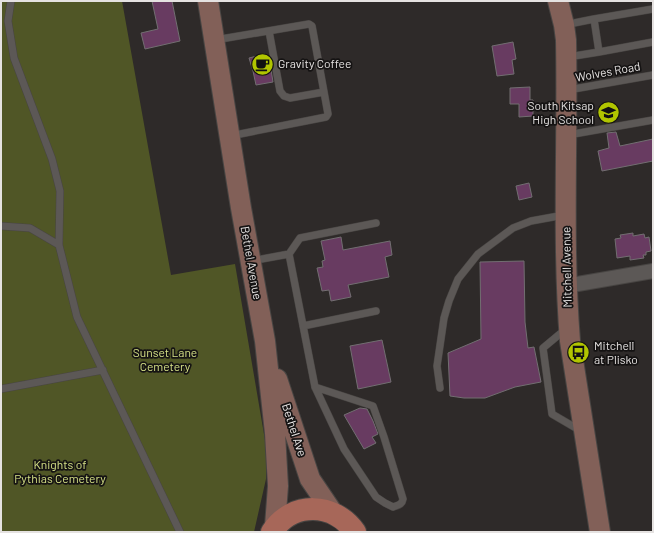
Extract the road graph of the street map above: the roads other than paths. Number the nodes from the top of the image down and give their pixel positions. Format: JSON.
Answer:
{"nodes":[{"id":1,"x":11,"y":1,"type":"edge"},
{"id":2,"x":208,"y":1,"type":"edge"},
{"id":3,"x":558,"y":1,"type":"edge"},
{"id":4,"x":653,"y":8,"type":"edge"},
{"id":5,"x":594,"y":19,"type":"junction"},
{"id":6,"x":564,"y":25,"type":"junction"},
{"id":7,"x":270,"y":31,"type":"junction"},
{"id":8,"x":214,"y":41,"type":"junction"},
{"id":9,"x":653,"y":42,"type":"edge"},
{"id":10,"x":599,"y":52,"type":"junction"},
{"id":11,"x":566,"y":57,"type":"junction"},
{"id":12,"x":653,"y":75,"type":"edge"},
{"id":13,"x":566,"y":91,"type":"junction"},
{"id":14,"x":324,"y":92,"type":"junction"},
{"id":15,"x":653,"y":120,"type":"edge"},
{"id":16,"x":566,"y":135,"type":"junction"},
{"id":17,"x":230,"y":136,"type":"junction"},
{"id":18,"x":566,"y":215,"type":"junction"},
{"id":19,"x":376,"y":223,"type":"dead end"},
{"id":20,"x":1,"y":226,"type":"edge"},
{"id":21,"x":60,"y":245,"type":"junction"},
{"id":22,"x":289,"y":254,"type":"junction"},
{"id":23,"x":251,"y":261,"type":"junction"},
{"id":24,"x":653,"y":271,"type":"edge"},
{"id":25,"x":566,"y":286,"type":"junction"},
{"id":26,"x":376,"y":311,"type":"dead end"},
{"id":27,"x":303,"y":326,"type":"junction"},
{"id":28,"x":569,"y":326,"type":"junction"},
{"id":29,"x":265,"y":341,"type":"junction"},
{"id":30,"x":103,"y":370,"type":"junction"},
{"id":31,"x":315,"y":387,"type":"junction"},
{"id":32,"x":440,"y":388,"type":"dead end"},
{"id":33,"x":1,"y":389,"type":"edge"},
{"id":34,"x":584,"y":434,"type":"junction"},
{"id":35,"x":334,"y":513,"type":"junction"},
{"id":36,"x":273,"y":529,"type":"edge"},
{"id":37,"x":180,"y":532,"type":"edge"},
{"id":38,"x":355,"y":532,"type":"edge"},
{"id":39,"x":600,"y":532,"type":"edge"}],
"edges":[{"from":1,"to":21,"type":"lane"},
{"from":2,"to":8,"type":"main road","name":"Bethel Avenue"},
{"from":3,"to":6,"type":"main road","name":"Mitchell Avenue"},
{"from":4,"to":5,"type":"lane"},
{"from":5,"to":6,"type":"lane"},
{"from":5,"to":10,"type":"lane"},
{"from":6,"to":11,"type":"main road","name":"Mitchell Avenue"},
{"from":7,"to":8,"type":"lane"},
{"from":7,"to":14,"type":"lane"},
{"from":7,"to":14,"type":"lane"},
{"from":8,"to":17,"type":"main road","name":"Bethel Avenue"},
{"from":9,"to":10,"type":"lane"},
{"from":10,"to":11,"type":"lane"},
{"from":11,"to":13,"type":"main road","name":"Mitchell Avenue"},
{"from":12,"to":13,"type":"lane","name":"Wolves Road"},
{"from":13,"to":16,"type":"main road","name":"Mitchell Avenue"},
{"from":14,"to":17,"type":"lane"},
{"from":15,"to":16,"type":"lane"},
{"from":16,"to":18,"type":"main road","name":"Mitchell Avenue"},
{"from":17,"to":23,"type":"main road","name":"Bethel Avenue"},
{"from":18,"to":25,"type":"main road","name":"Mitchell Avenue"},
{"from":18,"to":32,"type":"lane"},
{"from":19,"to":22,"type":"lane"},
{"from":20,"to":21,"type":"lane"},
{"from":21,"to":30,"type":"lane"},
{"from":22,"to":23,"type":"lane"},
{"from":22,"to":27,"type":"lane"},
{"from":23,"to":29,"type":"main road","name":"Bethel Avenue"},
{"from":24,"to":25,"type":"street"},
{"from":25,"to":28,"type":"main road","name":"Mitchell Avenue"},
{"from":26,"to":27,"type":"lane"},
{"from":27,"to":31,"type":"lane"},
{"from":28,"to":34,"type":"main road","name":"Mitchell Avenue"},
{"from":28,"to":34,"type":"lane"},
{"from":29,"to":35,"type":"main road","name":"Bethel Ave"},
{"from":29,"to":36,"type":"main road","name":"Bethel Avenue"},
{"from":30,"to":33,"type":"lane"},
{"from":30,"to":37,"type":"lane"},
{"from":31,"to":31,"type":"lane"},
{"from":34,"to":39,"type":"main road","name":"Mitchell Avenue"},
{"from":35,"to":36,"type":"main road"},
{"from":35,"to":38,"type":"main road"}]}
